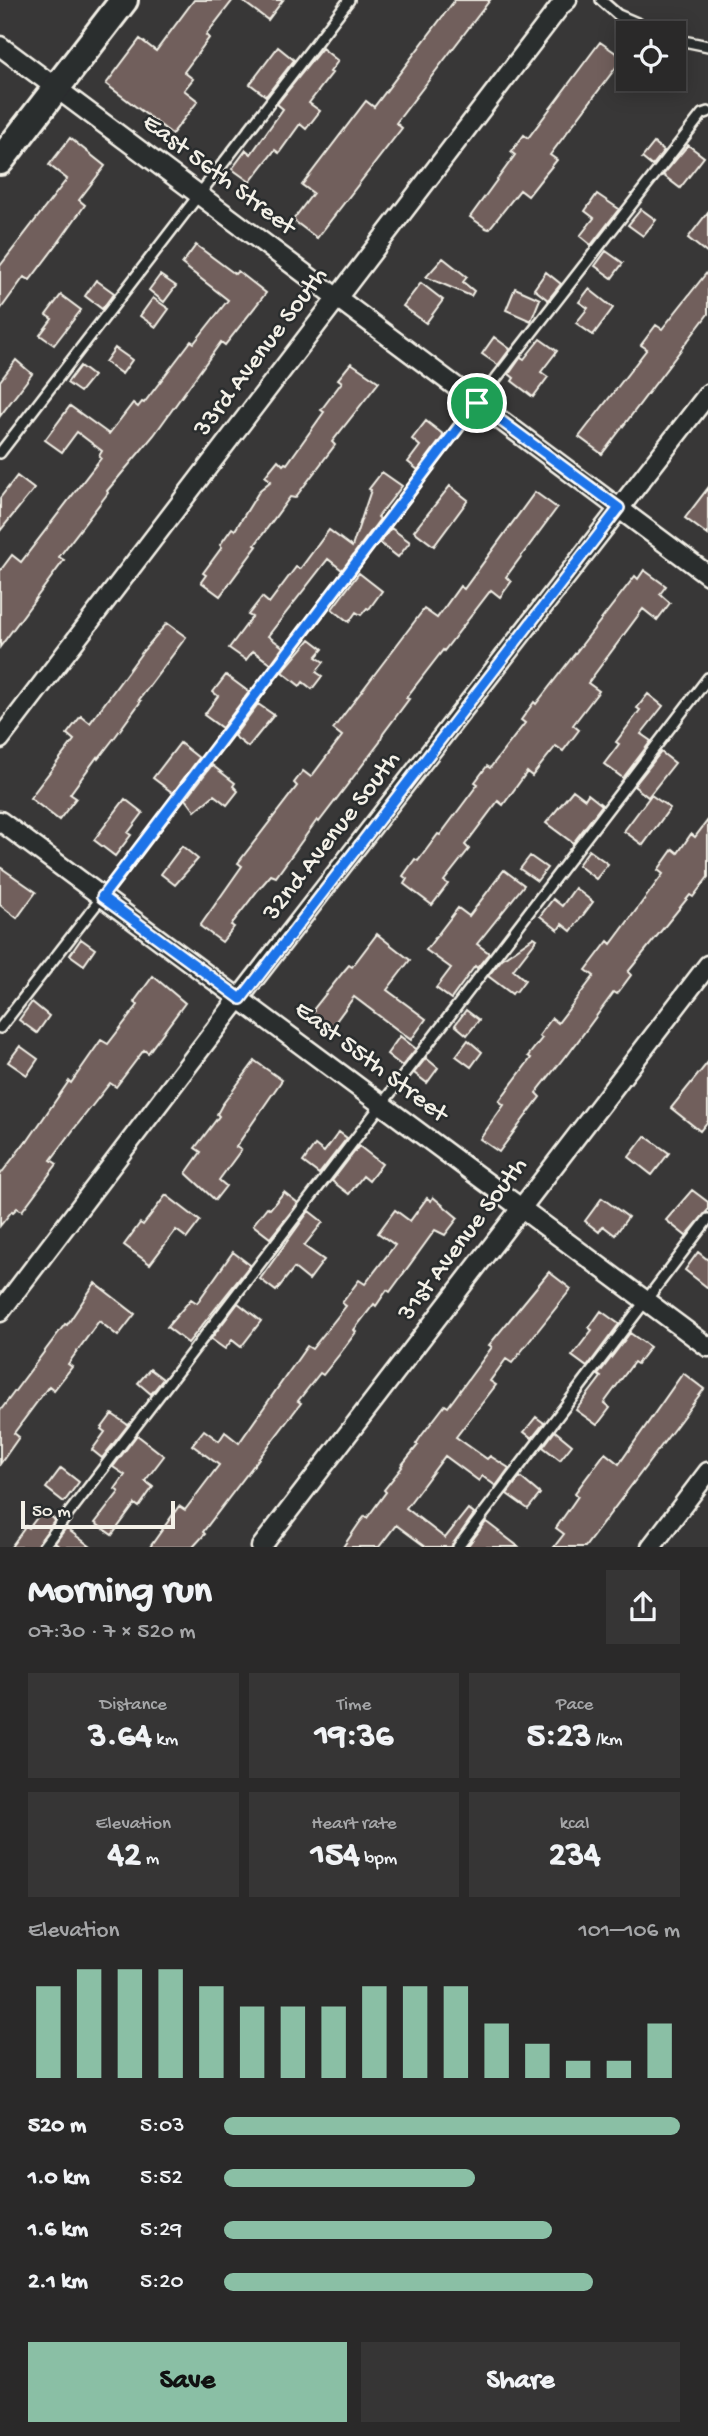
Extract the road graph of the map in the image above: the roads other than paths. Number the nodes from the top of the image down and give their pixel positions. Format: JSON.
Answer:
{"nodes":[{"id":1,"x":124,"y":0,"type":"edge"},
{"id":2,"x":349,"y":0,"type":"edge"},
{"id":3,"x":567,"y":0,"type":"edge"},
{"id":4,"x":601,"y":0,"type":"edge"},
{"id":5,"x":632,"y":21,"type":"edge"},
{"id":6,"x":686,"y":41,"type":"edge"},
{"id":7,"x":0,"y":46,"type":"edge"},
{"id":8,"x":708,"y":46,"type":"edge"},
{"id":9,"x":57,"y":88,"type":"junction"},
{"id":10,"x":708,"y":112,"type":"edge"},
{"id":11,"x":0,"y":161,"type":"edge"},
{"id":12,"x":199,"y":196,"type":"junction"},
{"id":13,"x":337,"y":297,"type":"junction"},
{"id":14,"x":708,"y":394,"type":"edge"},
{"id":15,"x":477,"y":403,"type":"junction"},
{"id":16,"x":0,"y":453,"type":"edge"},
{"id":17,"x":619,"y":508,"type":"junction"},
{"id":18,"x":708,"y":575,"type":"edge"},
{"id":19,"x":708,"y":678,"type":"edge"},
{"id":20,"x":0,"y":739,"type":"edge"},
{"id":21,"x":0,"y":821,"type":"edge"},
{"id":22,"x":102,"y":897,"type":"junction"},
{"id":23,"x":708,"y":965,"type":"edge"},
{"id":24,"x":241,"y":999,"type":"junction"},
{"id":25,"x":0,"y":1028,"type":"edge"},
{"id":26,"x":382,"y":1105,"type":"junction"},
{"id":27,"x":521,"y":1207,"type":"junction"},
{"id":28,"x":708,"y":1219,"type":"edge"},
{"id":29,"x":646,"y":1301,"type":"junction"},
{"id":30,"x":0,"y":1312,"type":"edge"},
{"id":31,"x":708,"y":1347,"type":"edge"},
{"id":32,"x":708,"y":1472,"type":"edge"},
{"id":33,"x":43,"y":1547,"type":"edge"},
{"id":34,"x":261,"y":1547,"type":"edge"},
{"id":35,"x":458,"y":1547,"type":"edge"},
{"id":36,"x":652,"y":1547,"type":"edge"}],
"edges":[{"from":1,"to":9,"type":"street"},
{"from":2,"to":12,"type":"lane"},
{"from":3,"to":13,"type":"street","name":"33rd Avenue South"},
{"from":4,"to":5,"type":"lane"},
{"from":6,"to":8,"type":"lane"},
{"from":7,"to":9,"type":"street","name":"East 56th Street"},
{"from":9,"to":11,"type":"street"},
{"from":9,"to":12,"type":"street","name":"East 56th Street"},
{"from":10,"to":15,"type":"lane"},
{"from":12,"to":13,"type":"street","name":"East 56th Street"},
{"from":12,"to":16,"type":"lane"},
{"from":13,"to":15,"type":"street","name":"East 56th Street"},
{"from":13,"to":20,"type":"street","name":"33rd Avenue South"},
{"from":14,"to":17,"type":"street","name":"32nd Avenue South"},
{"from":15,"to":17,"type":"street","name":"East 56th Street"},
{"from":15,"to":22,"type":"lane"},
{"from":17,"to":18,"type":"street","name":"East 56th Street"},
{"from":17,"to":24,"type":"street","name":"32nd Avenue South"},
{"from":19,"to":26,"type":"lane"},
{"from":21,"to":22,"type":"street","name":"East 55th Street"},
{"from":22,"to":24,"type":"street","name":"East 55th Street"},
{"from":22,"to":25,"type":"lane"},
{"from":23,"to":27,"type":"street","name":"31st Avenue South"},
{"from":24,"to":26,"type":"street","name":"East 55th Street"},
{"from":24,"to":30,"type":"street","name":"32nd Avenue South"},
{"from":26,"to":27,"type":"street","name":"East 55th Street"},
{"from":26,"to":33,"type":"lane"},
{"from":27,"to":29,"type":"street","name":"East 55th Street"},
{"from":27,"to":34,"type":"street","name":"31st Avenue South"},
{"from":28,"to":29,"type":"lane"},
{"from":29,"to":31,"type":"street","name":"East 55th Street"},
{"from":29,"to":35,"type":"lane"},
{"from":32,"to":36,"type":"street"}]}
